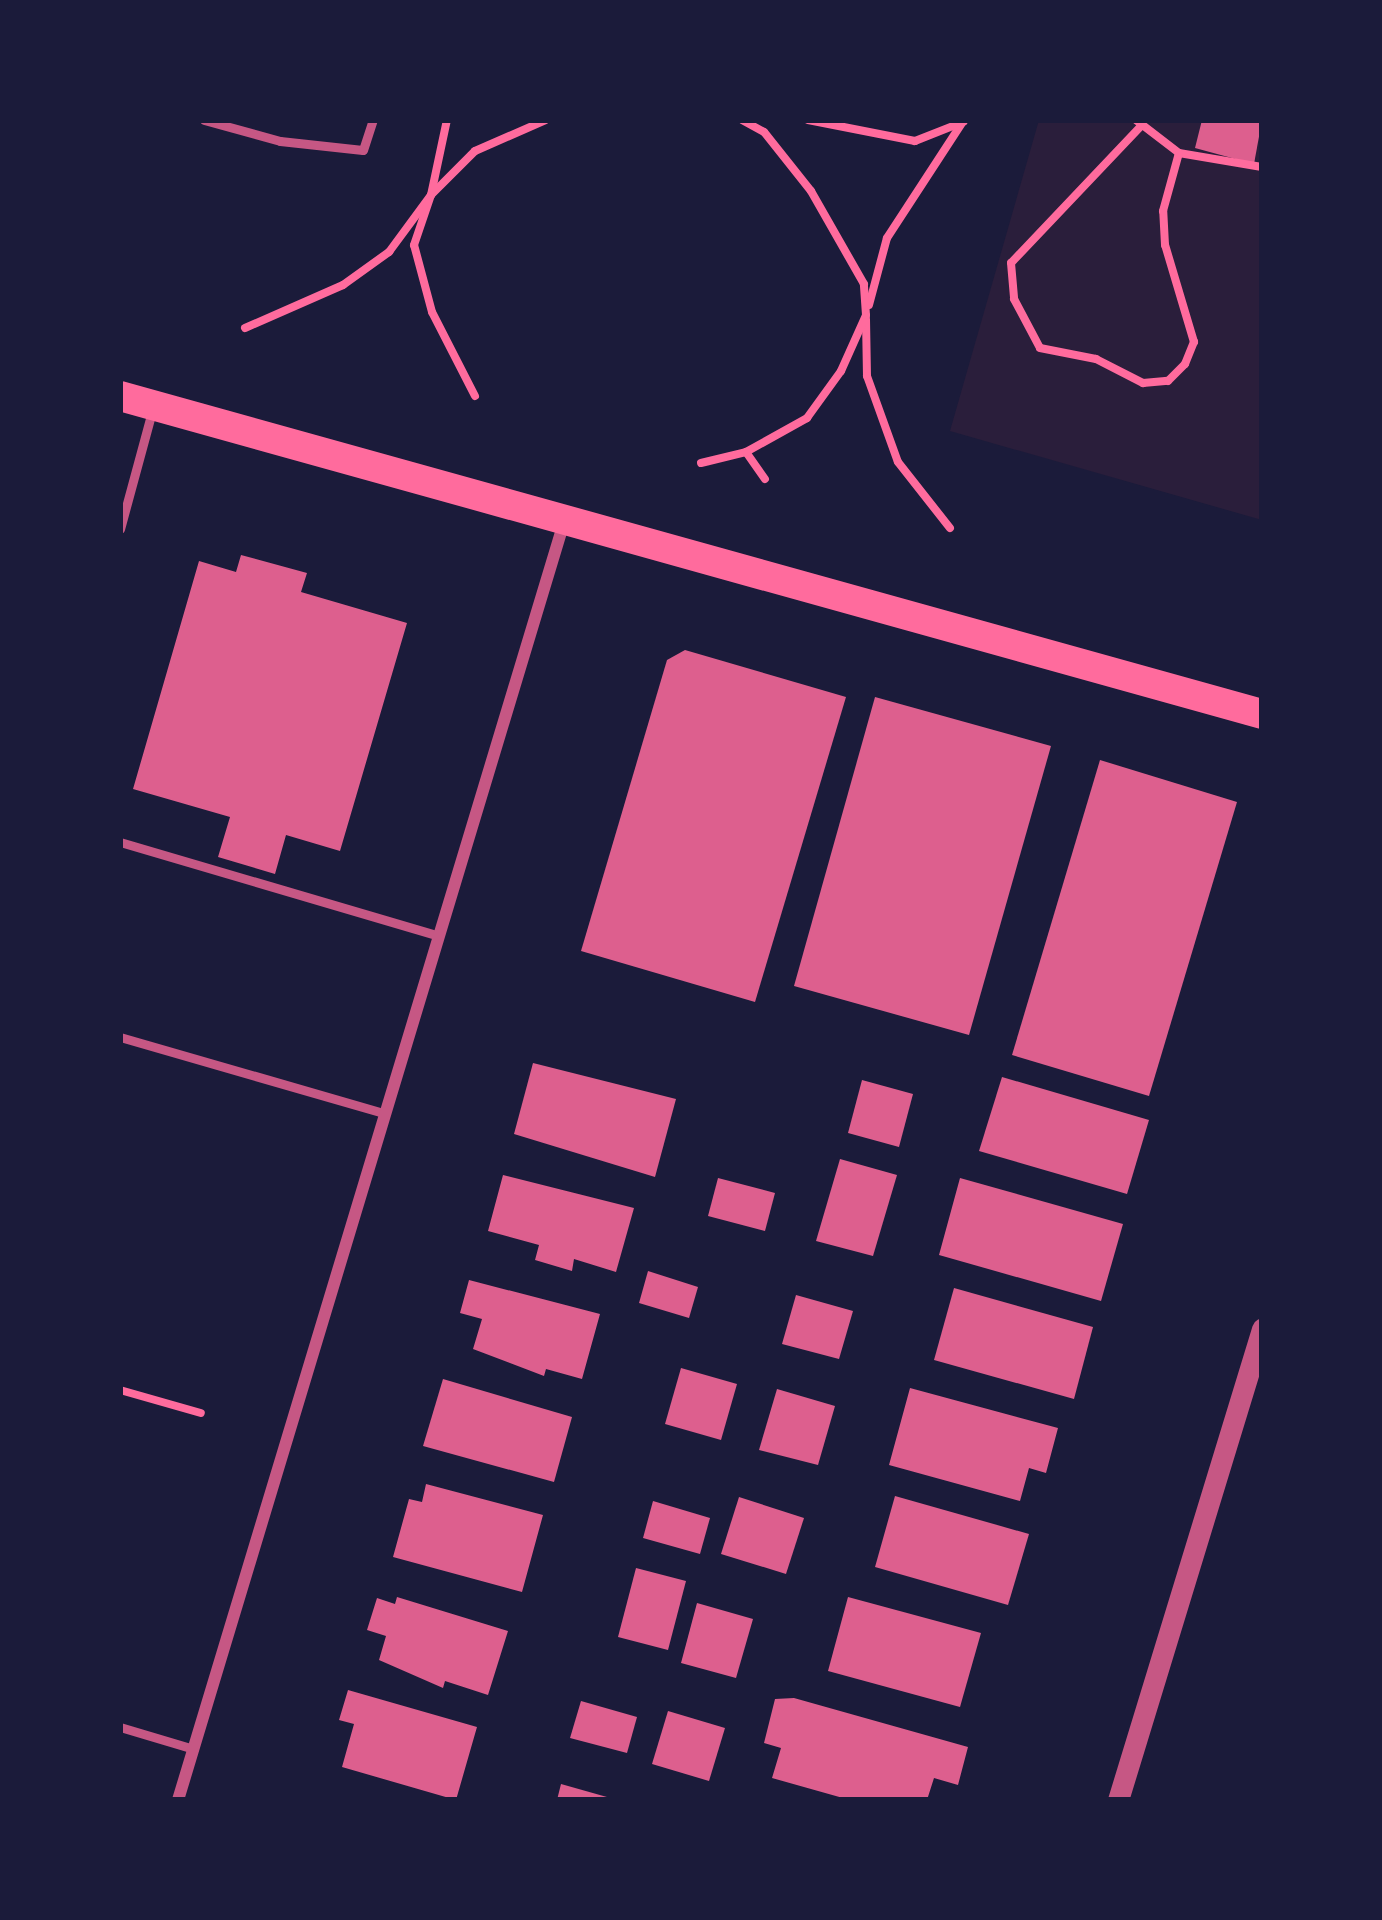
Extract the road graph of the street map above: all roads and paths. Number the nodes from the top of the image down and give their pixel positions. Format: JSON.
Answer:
{"nodes":[{"id":1,"x":203,"y":120,"type":"edge"},
{"id":2,"x":373,"y":120,"type":"edge"},
{"id":3,"x":447,"y":120,"type":"edge"},
{"id":4,"x":546,"y":120,"type":"edge"},
{"id":5,"x":742,"y":120,"type":"edge"},
{"id":6,"x":808,"y":120,"type":"edge"},
{"id":7,"x":964,"y":121,"type":"edge"},
{"id":8,"x":1139,"y":122,"type":"edge"},
{"id":9,"x":1179,"y":153,"type":"junction"},
{"id":10,"x":1262,"y":167,"type":"edge"},
{"id":11,"x":431,"y":195,"type":"junction"},
{"id":12,"x":866,"y":315,"type":"junction"},
{"id":13,"x":245,"y":328,"type":"dead end"},
{"id":14,"x":120,"y":396,"type":"edge"},
{"id":15,"x":475,"y":396,"type":"dead end"},
{"id":16,"x":153,"y":406,"type":"junction"},
{"id":17,"x":746,"y":452,"type":"junction"},
{"id":18,"x":701,"y":463,"type":"dead end"},
{"id":19,"x":765,"y":479,"type":"dead end"},
{"id":20,"x":564,"y":522,"type":"junction"},
{"id":21,"x":950,"y":528,"type":"dead end"},
{"id":22,"x":120,"y":529,"type":"edge"},
{"id":23,"x":1262,"y":714,"type":"edge"},
{"id":24,"x":120,"y":842,"type":"edge"},
{"id":25,"x":436,"y":935,"type":"junction"},
{"id":26,"x":120,"y":1037,"type":"edge"},
{"id":27,"x":384,"y":1113,"type":"junction"},
{"id":28,"x":1262,"y":1329,"type":"edge"},
{"id":29,"x":120,"y":1390,"type":"edge"},
{"id":30,"x":201,"y":1413,"type":"dead end"},
{"id":31,"x":120,"y":1727,"type":"edge"},
{"id":32,"x":194,"y":1748,"type":"junction"},
{"id":33,"x":178,"y":1800,"type":"edge"},
{"id":34,"x":1118,"y":1800,"type":"edge"}],
"edges":[{"from":1,"to":2,"type":"lane"},
{"from":3,"to":11,"type":"path"},
{"from":4,"to":11,"type":"path"},
{"from":5,"to":12,"type":"path"},
{"from":6,"to":7,"type":"path"},
{"from":7,"to":12,"type":"path"},
{"from":8,"to":9,"type":"path"},
{"from":8,"to":9,"type":"path"},
{"from":9,"to":10,"type":"path"},
{"from":11,"to":13,"type":"path"},
{"from":11,"to":15,"type":"path"},
{"from":12,"to":17,"type":"path"},
{"from":12,"to":21,"type":"path"},
{"from":14,"to":16,"type":"main road"},
{"from":16,"to":20,"type":"main road"},
{"from":16,"to":22,"type":"lane"},
{"from":17,"to":18,"type":"path"},
{"from":17,"to":19,"type":"path"},
{"from":20,"to":23,"type":"main road"},
{"from":20,"to":25,"type":"street"},
{"from":24,"to":25,"type":"lane"},
{"from":25,"to":27,"type":"street"},
{"from":26,"to":27,"type":"lane"},
{"from":27,"to":32,"type":"street"},
{"from":28,"to":34,"type":"street"},
{"from":29,"to":30,"type":"path"},
{"from":31,"to":32,"type":"lane"},
{"from":32,"to":33,"type":"street"}]}
